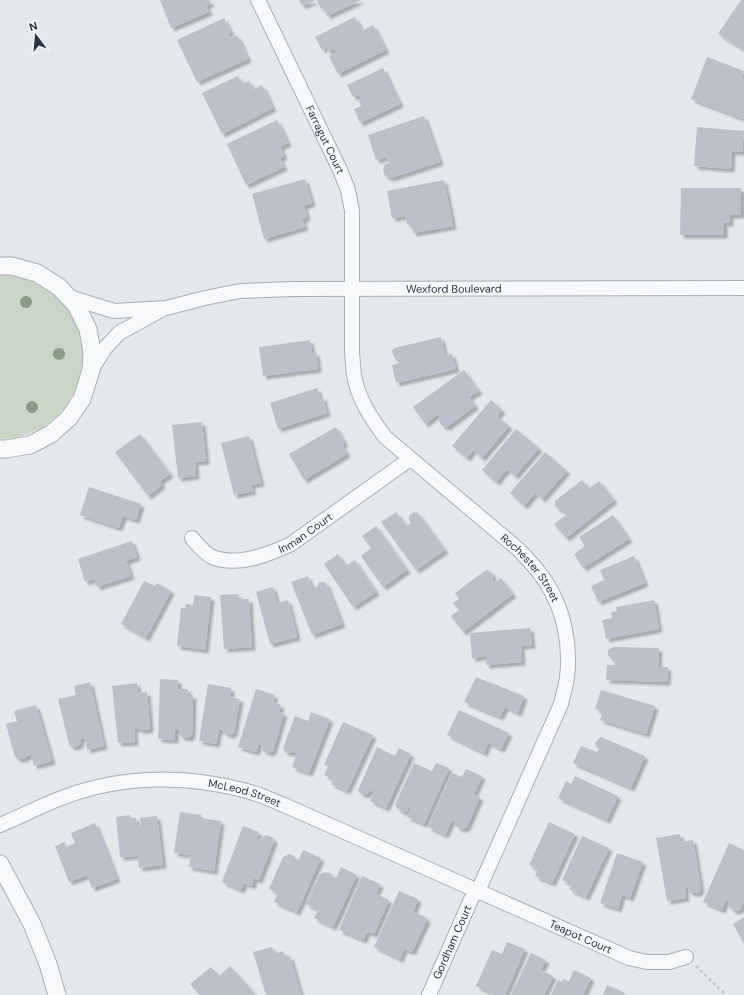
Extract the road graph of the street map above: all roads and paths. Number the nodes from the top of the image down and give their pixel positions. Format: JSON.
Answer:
{"nodes":[{"id":1,"x":258,"y":0,"type":"edge"},
{"id":2,"x":0,"y":266,"type":"edge"},
{"id":3,"x":744,"y":288,"type":"edge"},
{"id":4,"x":352,"y":289,"type":"junction"},
{"id":5,"x":69,"y":297,"type":"junction"},
{"id":6,"x":166,"y":308,"type":"junction"},
{"id":7,"x":91,"y":370,"type":"junction"},
{"id":8,"x":8,"y":448,"type":"edge"},
{"id":9,"x":0,"y":459,"type":"edge"},
{"id":10,"x":410,"y":460,"type":"junction"},
{"id":11,"x":192,"y":538,"type":"dead end"},
{"id":12,"x":0,"y":826,"type":"edge"},
{"id":13,"x":0,"y":864,"type":"edge"},
{"id":14,"x":478,"y":891,"type":"junction"},
{"id":15,"x":686,"y":957,"type":"joint"},
{"id":16,"x":57,"y":995,"type":"edge"},
{"id":17,"x":429,"y":995,"type":"edge"},
{"id":18,"x":726,"y":995,"type":"edge"}],
"edges":[{"from":1,"to":4,"type":"street","name":"Farragut Court"},
{"from":2,"to":5,"type":"street"},
{"from":3,"to":4,"type":"street","name":"Wexford Boulevard"},
{"from":4,"to":6,"type":"street","name":"Wexford Boulevard"},
{"from":4,"to":10,"type":"street","name":"Rochester Street"},
{"from":5,"to":6,"type":"street","name":"Wexford Boulevard"},
{"from":5,"to":7,"type":"street"},
{"from":6,"to":7,"type":"street","name":"Wexford Boulevard"},
{"from":7,"to":8,"type":"street"},
{"from":8,"to":9,"type":"street"},
{"from":10,"to":11,"type":"street","name":"Inman Court"},
{"from":10,"to":14,"type":"street","name":"Rochester Street"},
{"from":12,"to":14,"type":"street","name":"McLeod Street"},
{"from":13,"to":16,"type":"street"},
{"from":14,"to":15,"type":"street","name":"Teapot Court"},
{"from":14,"to":17,"type":"street","name":"Gordham Court"},
{"from":15,"to":18,"type":"path"}]}
